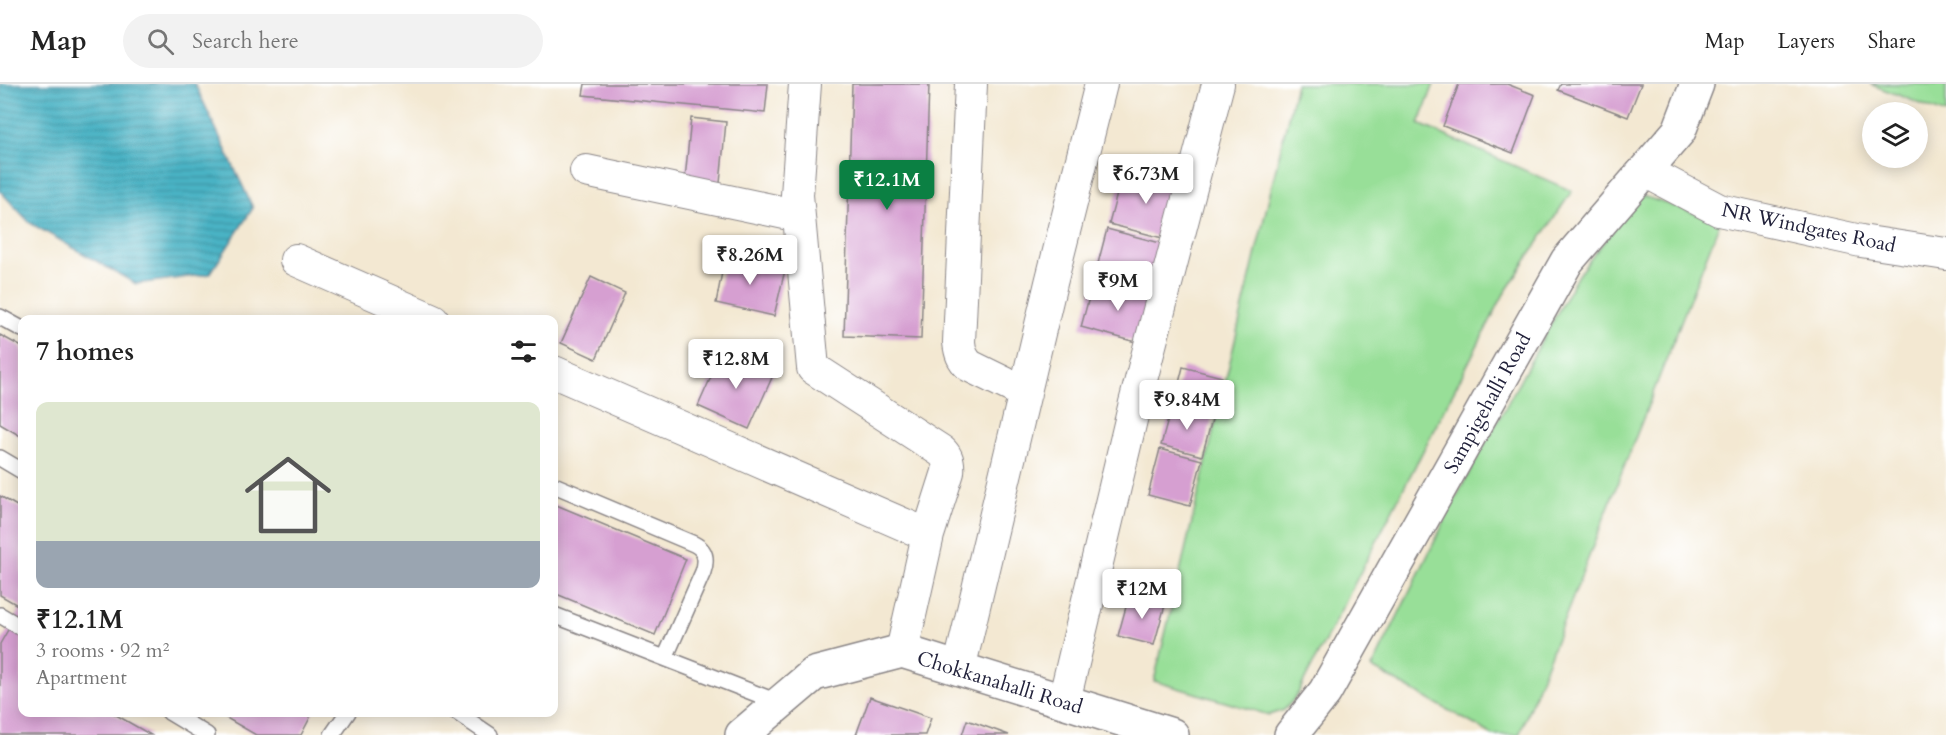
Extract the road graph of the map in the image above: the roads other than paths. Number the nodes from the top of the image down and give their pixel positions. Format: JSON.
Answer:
{"nodes":[{"id":1,"x":805,"y":84,"type":"edge"},
{"id":2,"x":971,"y":84,"type":"edge"},
{"id":3,"x":1101,"y":84,"type":"edge"},
{"id":4,"x":1218,"y":84,"type":"edge"},
{"id":5,"x":1697,"y":84,"type":"edge"},
{"id":6,"x":586,"y":171,"type":"dead end"},
{"id":7,"x":1645,"y":171,"type":"junction"},
{"id":8,"x":799,"y":216,"type":"junction"},
{"id":9,"x":1946,"y":254,"type":"edge"},
{"id":10,"x":296,"y":260,"type":"dead end"},
{"id":11,"x":422,"y":315,"type":"edge"},
{"id":12,"x":0,"y":317,"type":"edge"},
{"id":13,"x":18,"y":327,"type":"edge"},
{"id":14,"x":558,"y":374,"type":"edge"},
{"id":15,"x":1025,"y":393,"type":"junction"},
{"id":16,"x":0,"y":458,"type":"edge"},
{"id":17,"x":18,"y":469,"type":"edge"},
{"id":18,"x":558,"y":487,"type":"edge"},
{"id":19,"x":928,"y":535,"type":"junction"},
{"id":20,"x":0,"y":615,"type":"edge"},
{"id":21,"x":558,"y":617,"type":"edge"},
{"id":22,"x":18,"y":626,"type":"edge"},
{"id":23,"x":902,"y":651,"type":"junction"},
{"id":24,"x":665,"y":658,"type":"junction"},
{"id":25,"x":959,"y":669,"type":"junction"},
{"id":26,"x":1064,"y":701,"type":"junction"},
{"id":27,"x":780,"y":703,"type":"junction"},
{"id":28,"x":177,"y":717,"type":"edge"},
{"id":29,"x":345,"y":717,"type":"edge"},
{"id":30,"x":463,"y":717,"type":"edge"},
{"id":31,"x":207,"y":735,"type":"edge"},
{"id":32,"x":332,"y":735,"type":"edge"},
{"id":33,"x":490,"y":735,"type":"edge"},
{"id":34,"x":742,"y":735,"type":"edge"},
{"id":35,"x":1172,"y":735,"type":"edge"},
{"id":36,"x":1291,"y":735,"type":"edge"}],
"edges":[{"from":1,"to":8,"type":"street"},
{"from":2,"to":15,"type":"street"},
{"from":3,"to":15,"type":"street"},
{"from":4,"to":26,"type":"street"},
{"from":5,"to":7,"type":"street","name":"Sampigehalli Road"},
{"from":6,"to":8,"type":"street"},
{"from":7,"to":9,"type":"street","name":"NR Windgates Road"},
{"from":7,"to":36,"type":"street","name":"Sampigehalli Road"},
{"from":8,"to":19,"type":"street"},
{"from":10,"to":11,"type":"street"},
{"from":12,"to":13,"type":"lane"},
{"from":14,"to":19,"type":"street"},
{"from":15,"to":25,"type":"street"},
{"from":16,"to":17,"type":"lane"},
{"from":18,"to":24,"type":"lane"},
{"from":19,"to":23,"type":"street"},
{"from":20,"to":22,"type":"lane"},
{"from":21,"to":24,"type":"lane"},
{"from":23,"to":25,"type":"street","name":"Chokkanahalli Road"},
{"from":23,"to":27,"type":"street","name":"Chokkanahalli Road"},
{"from":24,"to":27,"type":"lane"},
{"from":25,"to":26,"type":"street","name":"Chokkanahalli Road"},
{"from":26,"to":35,"type":"street","name":"Chokkanahalli Road"},
{"from":27,"to":34,"type":"street","name":"Chokkanahalli Road"},
{"from":28,"to":31,"type":"lane"},
{"from":29,"to":32,"type":"lane"},
{"from":30,"to":33,"type":"lane"}]}
